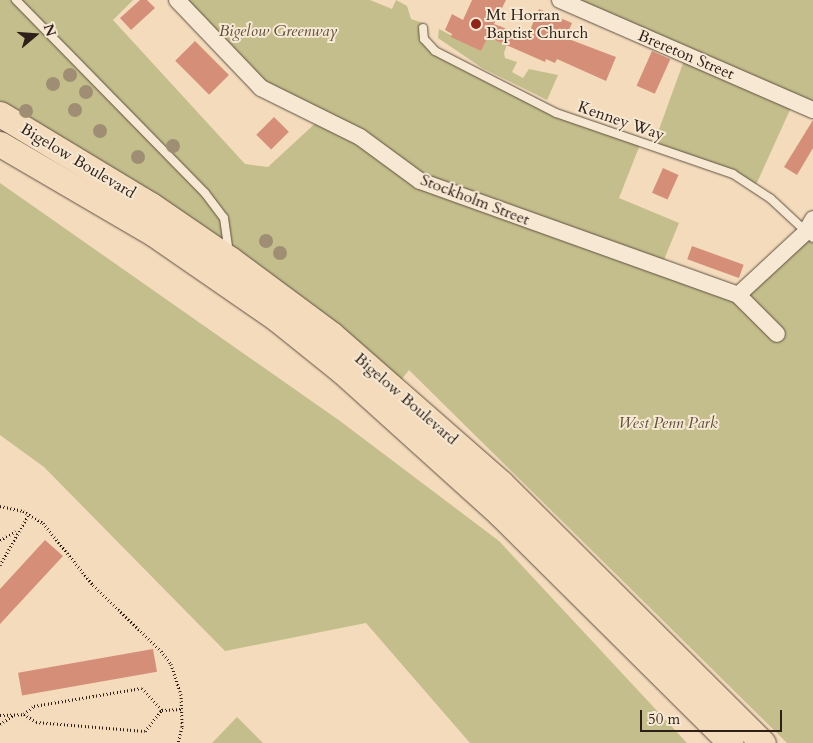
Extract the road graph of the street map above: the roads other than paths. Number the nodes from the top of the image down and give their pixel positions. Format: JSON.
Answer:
{"nodes":[{"id":1,"x":16,"y":0,"type":"edge"},
{"id":2,"x":176,"y":0,"type":"edge"},
{"id":3,"x":560,"y":0,"type":"edge"},
{"id":4,"x":423,"y":28,"type":"dead end"},
{"id":5,"x":813,"y":110,"type":"edge"},
{"id":6,"x":0,"y":114,"type":"edge"},
{"id":7,"x":0,"y":144,"type":"edge"},
{"id":8,"x":813,"y":219,"type":"edge"},
{"id":9,"x":809,"y":235,"type":"edge"},
{"id":10,"x":230,"y":258,"type":"junction"},
{"id":11,"x":738,"y":295,"type":"junction"},
{"id":12,"x":777,"y":334,"type":"dead end"},
{"id":13,"x":731,"y":743,"type":"edge"},
{"id":14,"x":763,"y":743,"type":"edge"}],
"edges":[{"from":1,"to":10,"type":"lane"},
{"from":2,"to":11,"type":"street","name":"Stockholm Street"},
{"from":3,"to":5,"type":"street","name":"Brereton Street"},
{"from":4,"to":9,"type":"lane","name":"Kenney Way"},
{"from":6,"to":10,"type":"main road","name":"Bigelow Boulevard"},
{"from":7,"to":13,"type":"main road","name":"Bigelow Boulevard"},
{"from":8,"to":9,"type":"street"},
{"from":9,"to":11,"type":"street"},
{"from":10,"to":14,"type":"main road","name":"Bigelow Boulevard"},
{"from":11,"to":12,"type":"street","name":"Stockholm Street"}]}
